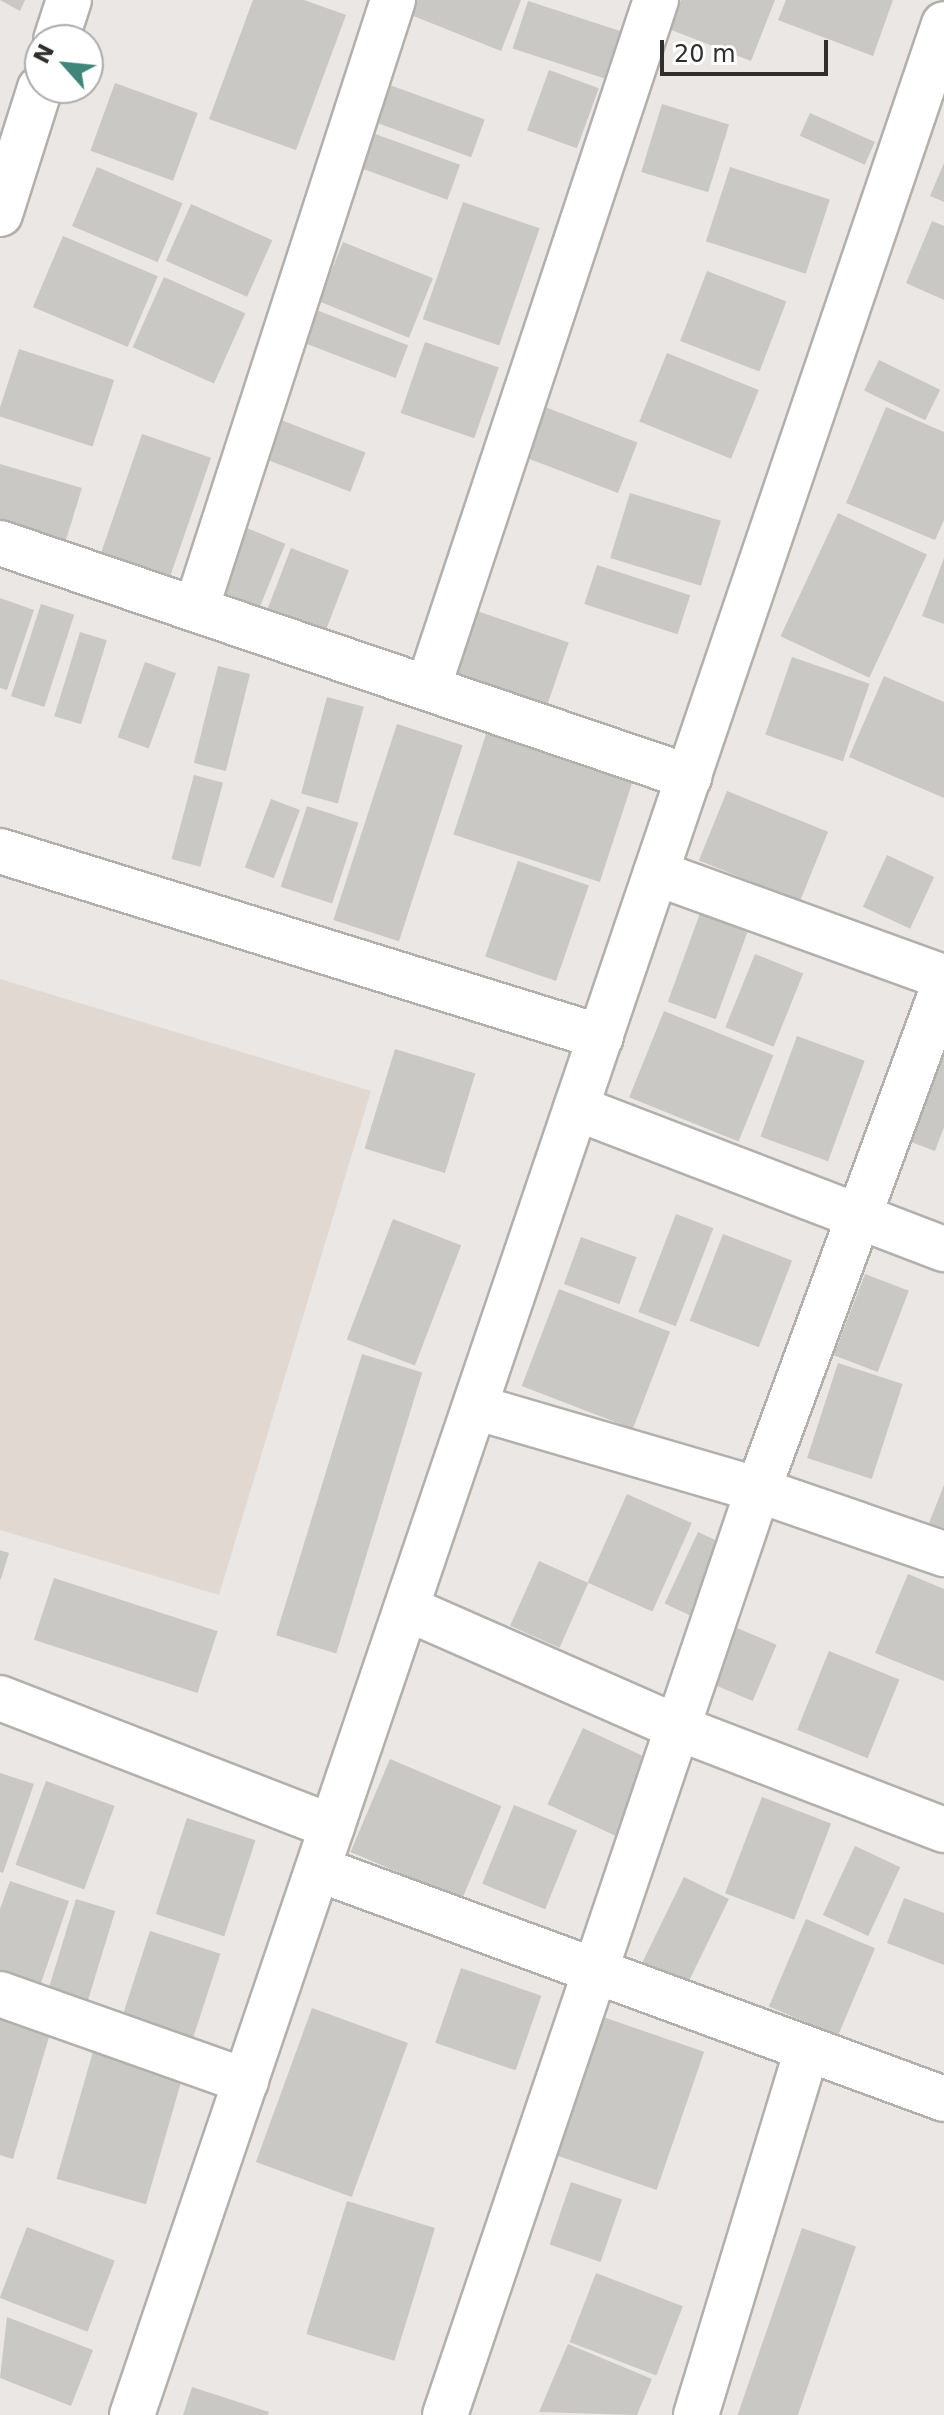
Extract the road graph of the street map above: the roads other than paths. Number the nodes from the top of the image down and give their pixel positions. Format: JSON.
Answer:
{"nodes":[{"id":1,"x":69,"y":0,"type":"edge"},
{"id":2,"x":393,"y":0,"type":"edge"},
{"id":3,"x":656,"y":0,"type":"edge"},
{"id":4,"x":61,"y":24,"type":"edge"},
{"id":5,"x":944,"y":24,"type":"edge"},
{"id":6,"x":35,"y":104,"type":"edge"},
{"id":7,"x":0,"y":214,"type":"edge"},
{"id":8,"x":0,"y":543,"type":"edge"},
{"id":9,"x":196,"y":609,"type":"junction"},
{"id":10,"x":428,"y":688,"type":"junction"},
{"id":11,"x":689,"y":777,"type":"junction"},
{"id":12,"x":0,"y":851,"type":"edge"},
{"id":13,"x":656,"y":873,"type":"junction"},
{"id":14,"x":944,"y":977,"type":"edge"},
{"id":15,"x":944,"y":985,"type":"edge"},
{"id":16,"x":601,"y":1037,"type":"junction"},
{"id":17,"x":576,"y":1108,"type":"junction"},
{"id":18,"x":858,"y":1218,"type":"junction"},
{"id":19,"x":944,"y":1249,"type":"edge"},
{"id":20,"x":475,"y":1407,"type":"junction"},
{"id":21,"x":758,"y":1490,"type":"junction"},
{"id":22,"x":944,"y":1554,"type":"edge"},
{"id":23,"x":408,"y":1609,"type":"junction"},
{"id":24,"x":0,"y":1698,"type":"edge"},
{"id":25,"x":681,"y":1729,"type":"junction"},
{"id":26,"x":332,"y":1827,"type":"junction"},
{"id":27,"x":944,"y":1830,"type":"edge"},
{"id":28,"x":318,"y":1869,"type":"junction"},
{"id":29,"x":598,"y":1973,"type":"junction"},
{"id":30,"x":0,"y":1994,"type":"edge"},
{"id":31,"x":807,"y":2050,"type":"junction"},
{"id":32,"x":246,"y":2081,"type":"junction"},
{"id":33,"x":944,"y":2099,"type":"edge"},
{"id":34,"x":132,"y":2415,"type":"edge"},
{"id":35,"x":445,"y":2415,"type":"edge"},
{"id":36,"x":696,"y":2415,"type":"edge"}],
"edges":[{"from":1,"to":4,"type":"street"},
{"from":2,"to":9,"type":"street"},
{"from":3,"to":10,"type":"street"},
{"from":5,"to":11,"type":"street"},
{"from":6,"to":7,"type":"street"},
{"from":8,"to":9,"type":"street"},
{"from":9,"to":10,"type":"street"},
{"from":10,"to":11,"type":"street"},
{"from":11,"to":13,"type":"street"},
{"from":12,"to":16,"type":"street"},
{"from":13,"to":14,"type":"street"},
{"from":13,"to":16,"type":"street"},
{"from":15,"to":18,"type":"street"},
{"from":16,"to":17,"type":"street"},
{"from":17,"to":18,"type":"street"},
{"from":17,"to":20,"type":"street"},
{"from":18,"to":19,"type":"street"},
{"from":18,"to":21,"type":"street"},
{"from":20,"to":21,"type":"street"},
{"from":20,"to":23,"type":"street"},
{"from":21,"to":22,"type":"street"},
{"from":21,"to":25,"type":"street"},
{"from":23,"to":25,"type":"street"},
{"from":23,"to":26,"type":"street"},
{"from":24,"to":26,"type":"street"},
{"from":25,"to":27,"type":"street"},
{"from":25,"to":29,"type":"street"},
{"from":26,"to":28,"type":"street"},
{"from":28,"to":29,"type":"street"},
{"from":28,"to":32,"type":"street"},
{"from":29,"to":31,"type":"street"},
{"from":29,"to":35,"type":"street"},
{"from":30,"to":32,"type":"street"},
{"from":31,"to":33,"type":"street"},
{"from":31,"to":36,"type":"street"},
{"from":32,"to":34,"type":"street"}]}
